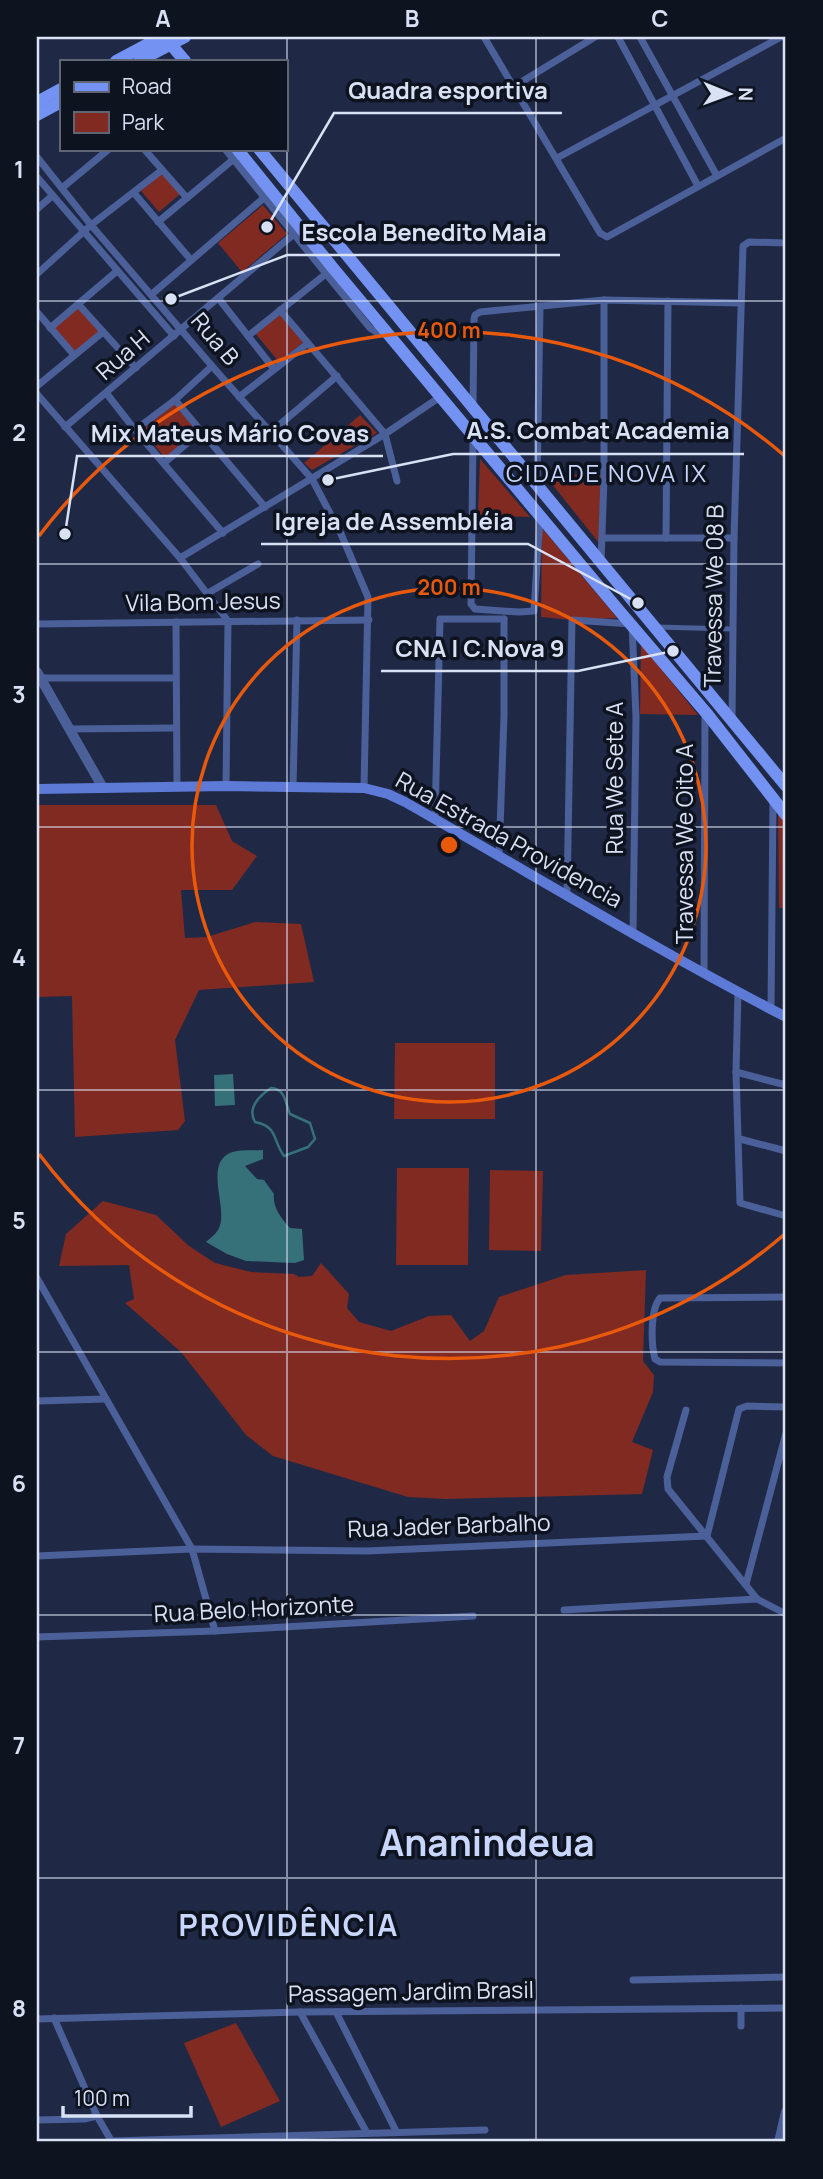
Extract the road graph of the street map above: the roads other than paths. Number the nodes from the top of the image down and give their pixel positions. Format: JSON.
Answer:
{"nodes":[{"id":1,"x":186,"y":37,"type":"edge"},
{"id":2,"x":484,"y":37,"type":"edge"},
{"id":3,"x":595,"y":37,"type":"edge"},
{"id":4,"x":618,"y":37,"type":"edge"},
{"id":5,"x":640,"y":37,"type":"edge"},
{"id":6,"x":781,"y":37,"type":"edge"},
{"id":7,"x":159,"y":44,"type":"edge"},
{"id":8,"x":119,"y":60,"type":"edge"},
{"id":9,"x":140,"y":60,"type":"edge"},
{"id":10,"x":183,"y":60,"type":"edge"},
{"id":11,"x":513,"y":86,"type":"junction"},
{"id":12,"x":60,"y":90,"type":"edge"},
{"id":13,"x":673,"y":95,"type":"junction"},
{"id":14,"x":37,"y":102,"type":"edge"},
{"id":15,"x":60,"y":103,"type":"edge"},
{"id":16,"x":654,"y":106,"type":"junction"},
{"id":17,"x":37,"y":115,"type":"edge"},
{"id":18,"x":786,"y":138,"type":"edge"},
{"id":19,"x":108,"y":150,"type":"edge"},
{"id":20,"x":145,"y":150,"type":"edge"},
{"id":21,"x":260,"y":150,"type":"edge"},
{"id":22,"x":237,"y":154,"type":"edge"},
{"id":23,"x":37,"y":157,"type":"edge"},
{"id":24,"x":557,"y":158,"type":"junction"},
{"id":25,"x":162,"y":170,"type":"junction"},
{"id":26,"x":717,"y":176,"type":"junction"},
{"id":27,"x":37,"y":177,"type":"edge"},
{"id":28,"x":698,"y":186,"type":"junction"},
{"id":29,"x":62,"y":188,"type":"junction"},
{"id":30,"x":134,"y":192,"type":"junction"},
{"id":31,"x":267,"y":195,"type":"junction"},
{"id":32,"x":52,"y":196,"type":"junction"},
{"id":33,"x":187,"y":198,"type":"junction"},
{"id":34,"x":37,"y":209,"type":"edge"},
{"id":35,"x":159,"y":222,"type":"junction"},
{"id":36,"x":91,"y":225,"type":"junction"},
{"id":37,"x":297,"y":232,"type":"junction"},
{"id":38,"x":85,"y":233,"type":"junction"},
{"id":39,"x":786,"y":243,"type":"edge"},
{"id":40,"x":191,"y":260,"type":"junction"},
{"id":41,"x":117,"y":271,"type":"junction"},
{"id":42,"x":329,"y":271,"type":"junction"},
{"id":43,"x":37,"y":274,"type":"edge"},
{"id":44,"x":152,"y":294,"type":"junction"},
{"id":45,"x":219,"y":299,"type":"junction"},
{"id":46,"x":604,"y":300,"type":"junction"},
{"id":47,"x":668,"y":301,"type":"junction"},
{"id":48,"x":741,"y":303,"type":"junction"},
{"id":49,"x":79,"y":305,"type":"junction"},
{"id":50,"x":540,"y":306,"type":"junction"},
{"id":51,"x":280,"y":310,"type":"junction"},
{"id":52,"x":37,"y":312,"type":"edge"},
{"id":53,"x":398,"y":320,"type":"junction"},
{"id":54,"x":50,"y":328,"type":"junction"},
{"id":55,"x":182,"y":329,"type":"junction"},
{"id":56,"x":385,"y":331,"type":"junction"},
{"id":57,"x":103,"y":332,"type":"junction"},
{"id":58,"x":174,"y":336,"type":"junction"},
{"id":59,"x":248,"y":336,"type":"junction"},
{"id":60,"x":307,"y":344,"type":"junction"},
{"id":61,"x":74,"y":355,"type":"junction"},
{"id":62,"x":212,"y":366,"type":"junction"},
{"id":63,"x":136,"y":368,"type":"junction"},
{"id":64,"x":274,"y":369,"type":"junction"},
{"id":65,"x":337,"y":376,"type":"junction"},
{"id":66,"x":37,"y":386,"type":"edge"},
{"id":67,"x":37,"y":394,"type":"edge"},
{"id":68,"x":107,"y":394,"type":"junction"},
{"id":69,"x":239,"y":397,"type":"junction"},
{"id":70,"x":440,"y":397,"type":"junction"},
{"id":71,"x":174,"y":400,"type":"junction"},
{"id":72,"x":473,"y":409,"type":"junction"},
{"id":73,"x":65,"y":427,"type":"junction"},
{"id":74,"x":135,"y":430,"type":"junction"},
{"id":75,"x":201,"y":431,"type":"junction"},
{"id":76,"x":271,"y":432,"type":"junction"},
{"id":77,"x":385,"y":434,"type":"junction"},
{"id":78,"x":473,"y":436,"type":"junction"},
{"id":79,"x":163,"y":463,"type":"junction"},
{"id":80,"x":312,"y":479,"type":"junction"},
{"id":81,"x":397,"y":481,"type":"dead end"},
{"id":82,"x":537,"y":486,"type":"junction"},
{"id":83,"x":265,"y":507,"type":"junction"},
{"id":84,"x":540,"y":516,"type":"junction"},
{"id":85,"x":222,"y":533,"type":"junction"},
{"id":86,"x":602,"y":538,"type":"junction"},
{"id":87,"x":666,"y":538,"type":"junction"},
{"id":88,"x":734,"y":538,"type":"junction"},
{"id":89,"x":180,"y":558,"type":"junction"},
{"id":90,"x":601,"y":562,"type":"junction"},
{"id":91,"x":258,"y":564,"type":"dead end"},
{"id":92,"x":208,"y":593,"type":"junction"},
{"id":93,"x":502,"y":615,"type":"junction"},
{"id":94,"x":297,"y":620,"type":"junction"},
{"id":95,"x":369,"y":620,"type":"junction"},
{"id":96,"x":228,"y":621,"type":"junction"},
{"id":97,"x":176,"y":622,"type":"junction"},
{"id":98,"x":650,"y":623,"type":"junction"},
{"id":99,"x":37,"y":624,"type":"edge"},
{"id":100,"x":632,"y":624,"type":"junction"},
{"id":101,"x":732,"y":629,"type":"junction"},
{"id":102,"x":39,"y":675,"type":"edge"},
{"id":103,"x":175,"y":678,"type":"junction"},
{"id":104,"x":708,"y":715,"type":"junction"},
{"id":105,"x":732,"y":721,"type":"junction"},
{"id":106,"x":176,"y":728,"type":"junction"},
{"id":107,"x":70,"y":729,"type":"junction"},
{"id":108,"x":177,"y":786,"type":"junction"},
{"id":109,"x":226,"y":786,"type":"junction"},
{"id":110,"x":786,"y":786,"type":"edge"},
{"id":111,"x":293,"y":787,"type":"junction"},
{"id":112,"x":103,"y":788,"type":"junction"},
{"id":113,"x":364,"y":788,"type":"junction"},
{"id":114,"x":37,"y":789,"type":"edge"},
{"id":115,"x":774,"y":801,"type":"junction"},
{"id":116,"x":786,"y":815,"type":"edge"},
{"id":117,"x":435,"y":819,"type":"junction"},
{"id":118,"x":499,"y":857,"type":"junction"},
{"id":119,"x":567,"y":895,"type":"junction"},
{"id":120,"x":633,"y":933,"type":"junction"},
{"id":121,"x":704,"y":973,"type":"junction"},
{"id":122,"x":738,"y":992,"type":"junction"},
{"id":123,"x":771,"y":1009,"type":"junction"},
{"id":124,"x":786,"y":1009,"type":"edge"},
{"id":125,"x":786,"y":1017,"type":"edge"},
{"id":126,"x":736,"y":1072,"type":"junction"},
{"id":127,"x":786,"y":1085,"type":"edge"},
{"id":128,"x":740,"y":1139,"type":"junction"},
{"id":129,"x":786,"y":1151,"type":"edge"},
{"id":130,"x":786,"y":1216,"type":"edge"},
{"id":131,"x":37,"y":1278,"type":"edge"},
{"id":132,"x":786,"y":1297,"type":"edge"},
{"id":133,"x":786,"y":1363,"type":"edge"},
{"id":134,"x":106,"y":1399,"type":"junction"},
{"id":135,"x":37,"y":1401,"type":"edge"},
{"id":136,"x":786,"y":1407,"type":"edge"},
{"id":137,"x":686,"y":1410,"type":"dead end"},
{"id":138,"x":786,"y":1433,"type":"edge"},
{"id":139,"x":707,"y":1536,"type":"junction"},
{"id":140,"x":192,"y":1549,"type":"junction"},
{"id":141,"x":37,"y":1556,"type":"edge"},
{"id":142,"x":746,"y":1584,"type":"junction"},
{"id":143,"x":757,"y":1600,"type":"junction"},
{"id":144,"x":564,"y":1611,"type":"dead end"},
{"id":145,"x":786,"y":1614,"type":"edge"},
{"id":146,"x":473,"y":1616,"type":"dead end"},
{"id":147,"x":215,"y":1631,"type":"junction"},
{"id":148,"x":37,"y":1637,"type":"edge"},
{"id":149,"x":786,"y":1977,"type":"edge"},
{"id":150,"x":633,"y":1980,"type":"dead end"},
{"id":151,"x":741,"y":2008,"type":"junction"},
{"id":152,"x":786,"y":2008,"type":"edge"},
{"id":153,"x":300,"y":2012,"type":"junction"},
{"id":154,"x":336,"y":2012,"type":"junction"},
{"id":155,"x":37,"y":2018,"type":"edge"},
{"id":156,"x":54,"y":2018,"type":"junction"},
{"id":157,"x":741,"y":2026,"type":"dead end"},
{"id":158,"x":786,"y":2112,"type":"edge"},
{"id":159,"x":97,"y":2116,"type":"junction"},
{"id":160,"x":37,"y":2120,"type":"edge"},
{"id":161,"x":485,"y":2130,"type":"dead end"},
{"id":162,"x":396,"y":2132,"type":"junction"},
{"id":163,"x":367,"y":2133,"type":"junction"},
{"id":164,"x":323,"y":2138,"type":"edge"},
{"id":165,"x":112,"y":2141,"type":"edge"},
{"id":166,"x":779,"y":2142,"type":"edge"}],
"edges":[{"from":1,"to":7,"type":"main road"},
{"from":2,"to":11,"type":"street"},
{"from":3,"to":11,"type":"street"},
{"from":4,"to":16,"type":"street"},
{"from":5,"to":13,"type":"street"},
{"from":6,"to":13,"type":"street"},
{"from":7,"to":8,"type":"main road"},
{"from":7,"to":9,"type":"main road"},
{"from":7,"to":10,"type":"main road"},
{"from":11,"to":24,"type":"street"},
{"from":12,"to":14,"type":"main road"},
{"from":13,"to":16,"type":"street"},
{"from":13,"to":26,"type":"street"},
{"from":15,"to":17,"type":"main road"},
{"from":16,"to":24,"type":"street"},
{"from":16,"to":28,"type":"street"},
{"from":18,"to":26,"type":"street"},
{"from":19,"to":29,"type":"street"},
{"from":20,"to":25,"type":"street"},
{"from":21,"to":53,"type":"main road"},
{"from":22,"to":31,"type":"main road"},
{"from":22,"to":33,"type":"street"},
{"from":23,"to":29,"type":"street","name":"Rua B"},
{"from":24,"to":28,"type":"street"},
{"from":25,"to":30,"type":"street"},
{"from":25,"to":33,"type":"street"},
{"from":26,"to":28,"type":"street"},
{"from":27,"to":32,"type":"street","name":"Rua B"},
{"from":29,"to":36,"type":"street","name":"Rua B"},
{"from":30,"to":35,"type":"street"},
{"from":30,"to":36,"type":"street"},
{"from":31,"to":37,"type":"main road"},
{"from":31,"to":40,"type":"street"},
{"from":32,"to":34,"type":"street"},
{"from":32,"to":38,"type":"street","name":"Rua B"},
{"from":33,"to":35,"type":"street"},
{"from":35,"to":40,"type":"street"},
{"from":36,"to":38,"type":"street"},
{"from":36,"to":44,"type":"street","name":"Rua B"},
{"from":37,"to":42,"type":"main road"},
{"from":37,"to":45,"type":"street","name":"Rua H"},
{"from":38,"to":41,"type":"street","name":"Rua B"},
{"from":38,"to":43,"type":"street"},
{"from":39,"to":48,"type":"street","name":"Travessa We 08 B"},
{"from":40,"to":44,"type":"street"},
{"from":41,"to":49,"type":"street"},
{"from":41,"to":58,"type":"street","name":"Rua B"},
{"from":42,"to":51,"type":"street"},
{"from":42,"to":56,"type":"main road"},
{"from":44,"to":55,"type":"street","name":"Rua B"},
{"from":45,"to":55,"type":"street","name":"Rua H"},
{"from":45,"to":59,"type":"street"},
{"from":46,"to":47,"type":"street"},
{"from":46,"to":50,"type":"street"},
{"from":46,"to":86,"type":"street"},
{"from":47,"to":48,"type":"street"},
{"from":47,"to":87,"type":"street"},
{"from":48,"to":88,"type":"street","name":"Travessa We 08 B"},
{"from":49,"to":54,"type":"street"},
{"from":49,"to":57,"type":"street"},
{"from":50,"to":72,"type":"street"},
{"from":50,"to":82,"type":"street"},
{"from":51,"to":59,"type":"street"},
{"from":51,"to":60,"type":"street"},
{"from":52,"to":54,"type":"street"},
{"from":53,"to":56,"type":"main road"},
{"from":53,"to":72,"type":"main road"},
{"from":54,"to":61,"type":"street"},
{"from":55,"to":58,"type":"street","name":"Rua H"},
{"from":55,"to":62,"type":"street","name":"Rua B"},
{"from":56,"to":70,"type":"main road"},
{"from":57,"to":61,"type":"street"},
{"from":57,"to":63,"type":"street"},
{"from":58,"to":63,"type":"street","name":"Rua H"},
{"from":59,"to":64,"type":"street"},
{"from":60,"to":64,"type":"street"},
{"from":60,"to":65,"type":"street"},
{"from":61,"to":66,"type":"street"},
{"from":62,"to":69,"type":"street","name":"Rua B"},
{"from":62,"to":71,"type":"street"},
{"from":63,"to":68,"type":"street","name":"Rua H"},
{"from":64,"to":69,"type":"street"},
{"from":65,"to":76,"type":"street"},
{"from":65,"to":77,"type":"street"},
{"from":67,"to":73,"type":"street"},
{"from":68,"to":73,"type":"street","name":"Rua H"},
{"from":68,"to":74,"type":"street"},
{"from":69,"to":76,"type":"street","name":"Rua B"},
{"from":70,"to":77,"type":"street"},
{"from":70,"to":78,"type":"main road"},
{"from":71,"to":74,"type":"street"},
{"from":71,"to":75,"type":"street"},
{"from":72,"to":82,"type":"main road"},
{"from":73,"to":89,"type":"street"},
{"from":74,"to":79,"type":"street"},
{"from":75,"to":79,"type":"street"},
{"from":75,"to":83,"type":"street"},
{"from":76,"to":80,"type":"street","name":"Rua B"},
{"from":77,"to":80,"type":"street"},
{"from":77,"to":81,"type":"street"},
{"from":78,"to":84,"type":"main road"},
{"from":78,"to":93,"type":"street"},
{"from":79,"to":85,"type":"street"},
{"from":80,"to":83,"type":"street"},
{"from":80,"to":95,"type":"street","name":"Rua B"},
{"from":82,"to":90,"type":"main road"},
{"from":83,"to":85,"type":"street"},
{"from":84,"to":93,"type":"street"},
{"from":84,"to":100,"type":"main road"},
{"from":85,"to":89,"type":"street"},
{"from":86,"to":87,"type":"street"},
{"from":86,"to":90,"type":"street"},
{"from":87,"to":88,"type":"street"},
{"from":88,"to":101,"type":"street","name":"Travessa We 08 B"},
{"from":89,"to":92,"type":"street"},
{"from":90,"to":98,"type":"main road"},
{"from":91,"to":92,"type":"street"},
{"from":92,"to":96,"type":"street"},
{"from":93,"to":117,"type":"street"},
{"from":93,"to":118,"type":"street"},
{"from":94,"to":95,"type":"street","name":"Vila Bom Jesus"},
{"from":94,"to":96,"type":"street","name":"Vila Bom Jesus"},
{"from":94,"to":111,"type":"street"},
{"from":95,"to":113,"type":"street","name":"Rua B"},
{"from":96,"to":97,"type":"street","name":"Vila Bom Jesus"},
{"from":96,"to":109,"type":"street"},
{"from":97,"to":99,"type":"street","name":"Vila Bom Jesus"},
{"from":97,"to":103,"type":"street"},
{"from":98,"to":100,"type":"main road"},
{"from":98,"to":101,"type":"street"},
{"from":98,"to":105,"type":"main road"},
{"from":100,"to":104,"type":"main road"},
{"from":100,"to":119,"type":"street"},
{"from":100,"to":120,"type":"street","name":"Rua We Sete A"},
{"from":101,"to":105,"type":"street","name":"Travessa We 08 B"},
{"from":102,"to":103,"type":"street"},
{"from":102,"to":107,"type":"street"},
{"from":103,"to":106,"type":"street"},
{"from":104,"to":115,"type":"main road"},
{"from":104,"to":121,"type":"street","name":"Travessa We Oito A"},
{"from":105,"to":110,"type":"main road"},
{"from":106,"to":107,"type":"street"},
{"from":106,"to":108,"type":"street"},
{"from":107,"to":112,"type":"street"},
{"from":108,"to":109,"type":"main road","name":"Rua Estrada Providencia"},
{"from":108,"to":112,"type":"main road","name":"Rua Estrada Providencia"},
{"from":109,"to":111,"type":"main road","name":"Rua Estrada Providencia"},
{"from":111,"to":113,"type":"main road","name":"Rua Estrada Providencia"},
{"from":112,"to":114,"type":"main road","name":"Rua Estrada Providencia"},
{"from":113,"to":117,"type":"main road","name":"Rua Estrada Providencia"},
{"from":115,"to":116,"type":"main road"},
{"from":115,"to":123,"type":"street"},
{"from":117,"to":118,"type":"main road","name":"Rua Estrada Providencia"},
{"from":118,"to":119,"type":"main road","name":"Rua Estrada Providencia"},
{"from":119,"to":120,"type":"main road","name":"Rua Estrada Providencia"},
{"from":120,"to":121,"type":"main road","name":"Rua Estrada Providencia"},
{"from":121,"to":122,"type":"main road","name":"Rua Estrada Providencia"},
{"from":122,"to":123,"type":"main road","name":"Rua Estrada Providencia"},
{"from":122,"to":126,"type":"street"},
{"from":123,"to":124,"type":"main road","name":"Rua Estrada Providencia"},
{"from":123,"to":125,"type":"main road","name":"Rua Estrada Providencia"},
{"from":126,"to":127,"type":"street"},
{"from":126,"to":128,"type":"street"},
{"from":128,"to":129,"type":"street"},
{"from":128,"to":130,"type":"street"},
{"from":131,"to":134,"type":"street"},
{"from":132,"to":133,"type":"street"},
{"from":134,"to":135,"type":"street"},
{"from":134,"to":140,"type":"street"},
{"from":136,"to":139,"type":"street"},
{"from":137,"to":139,"type":"street"},
{"from":138,"to":142,"type":"street"},
{"from":139,"to":140,"type":"street","name":"Rua Jader Barbalho"},
{"from":139,"to":142,"type":"street"},
{"from":140,"to":141,"type":"street","name":"Rua Jader Barbalho"},
{"from":140,"to":147,"type":"street"},
{"from":142,"to":143,"type":"street"},
{"from":143,"to":144,"type":"street"},
{"from":143,"to":145,"type":"street"},
{"from":146,"to":147,"type":"street","name":"Rua Belo Horizonte"},
{"from":147,"to":148,"type":"street","name":"Rua Belo Horizonte"},
{"from":149,"to":150,"type":"street"},
{"from":151,"to":152,"type":"street","name":"Passagem Jardim Brasil"},
{"from":151,"to":154,"type":"street","name":"Passagem Jardim Brasil"},
{"from":151,"to":157,"type":"street"},
{"from":153,"to":154,"type":"street","name":"Passagem Jardim Brasil"},
{"from":153,"to":156,"type":"street","name":"Passagem Jardim Brasil"},
{"from":153,"to":163,"type":"street"},
{"from":154,"to":162,"type":"street"},
{"from":155,"to":156,"type":"street","name":"Passagem Jardim Brasil"},
{"from":156,"to":159,"type":"street"},
{"from":158,"to":166,"type":"street"},
{"from":159,"to":160,"type":"street"},
{"from":159,"to":165,"type":"street"},
{"from":161,"to":162,"type":"street"},
{"from":162,"to":163,"type":"street"},
{"from":163,"to":164,"type":"street"},
{"from":164,"to":165,"type":"street"}]}
